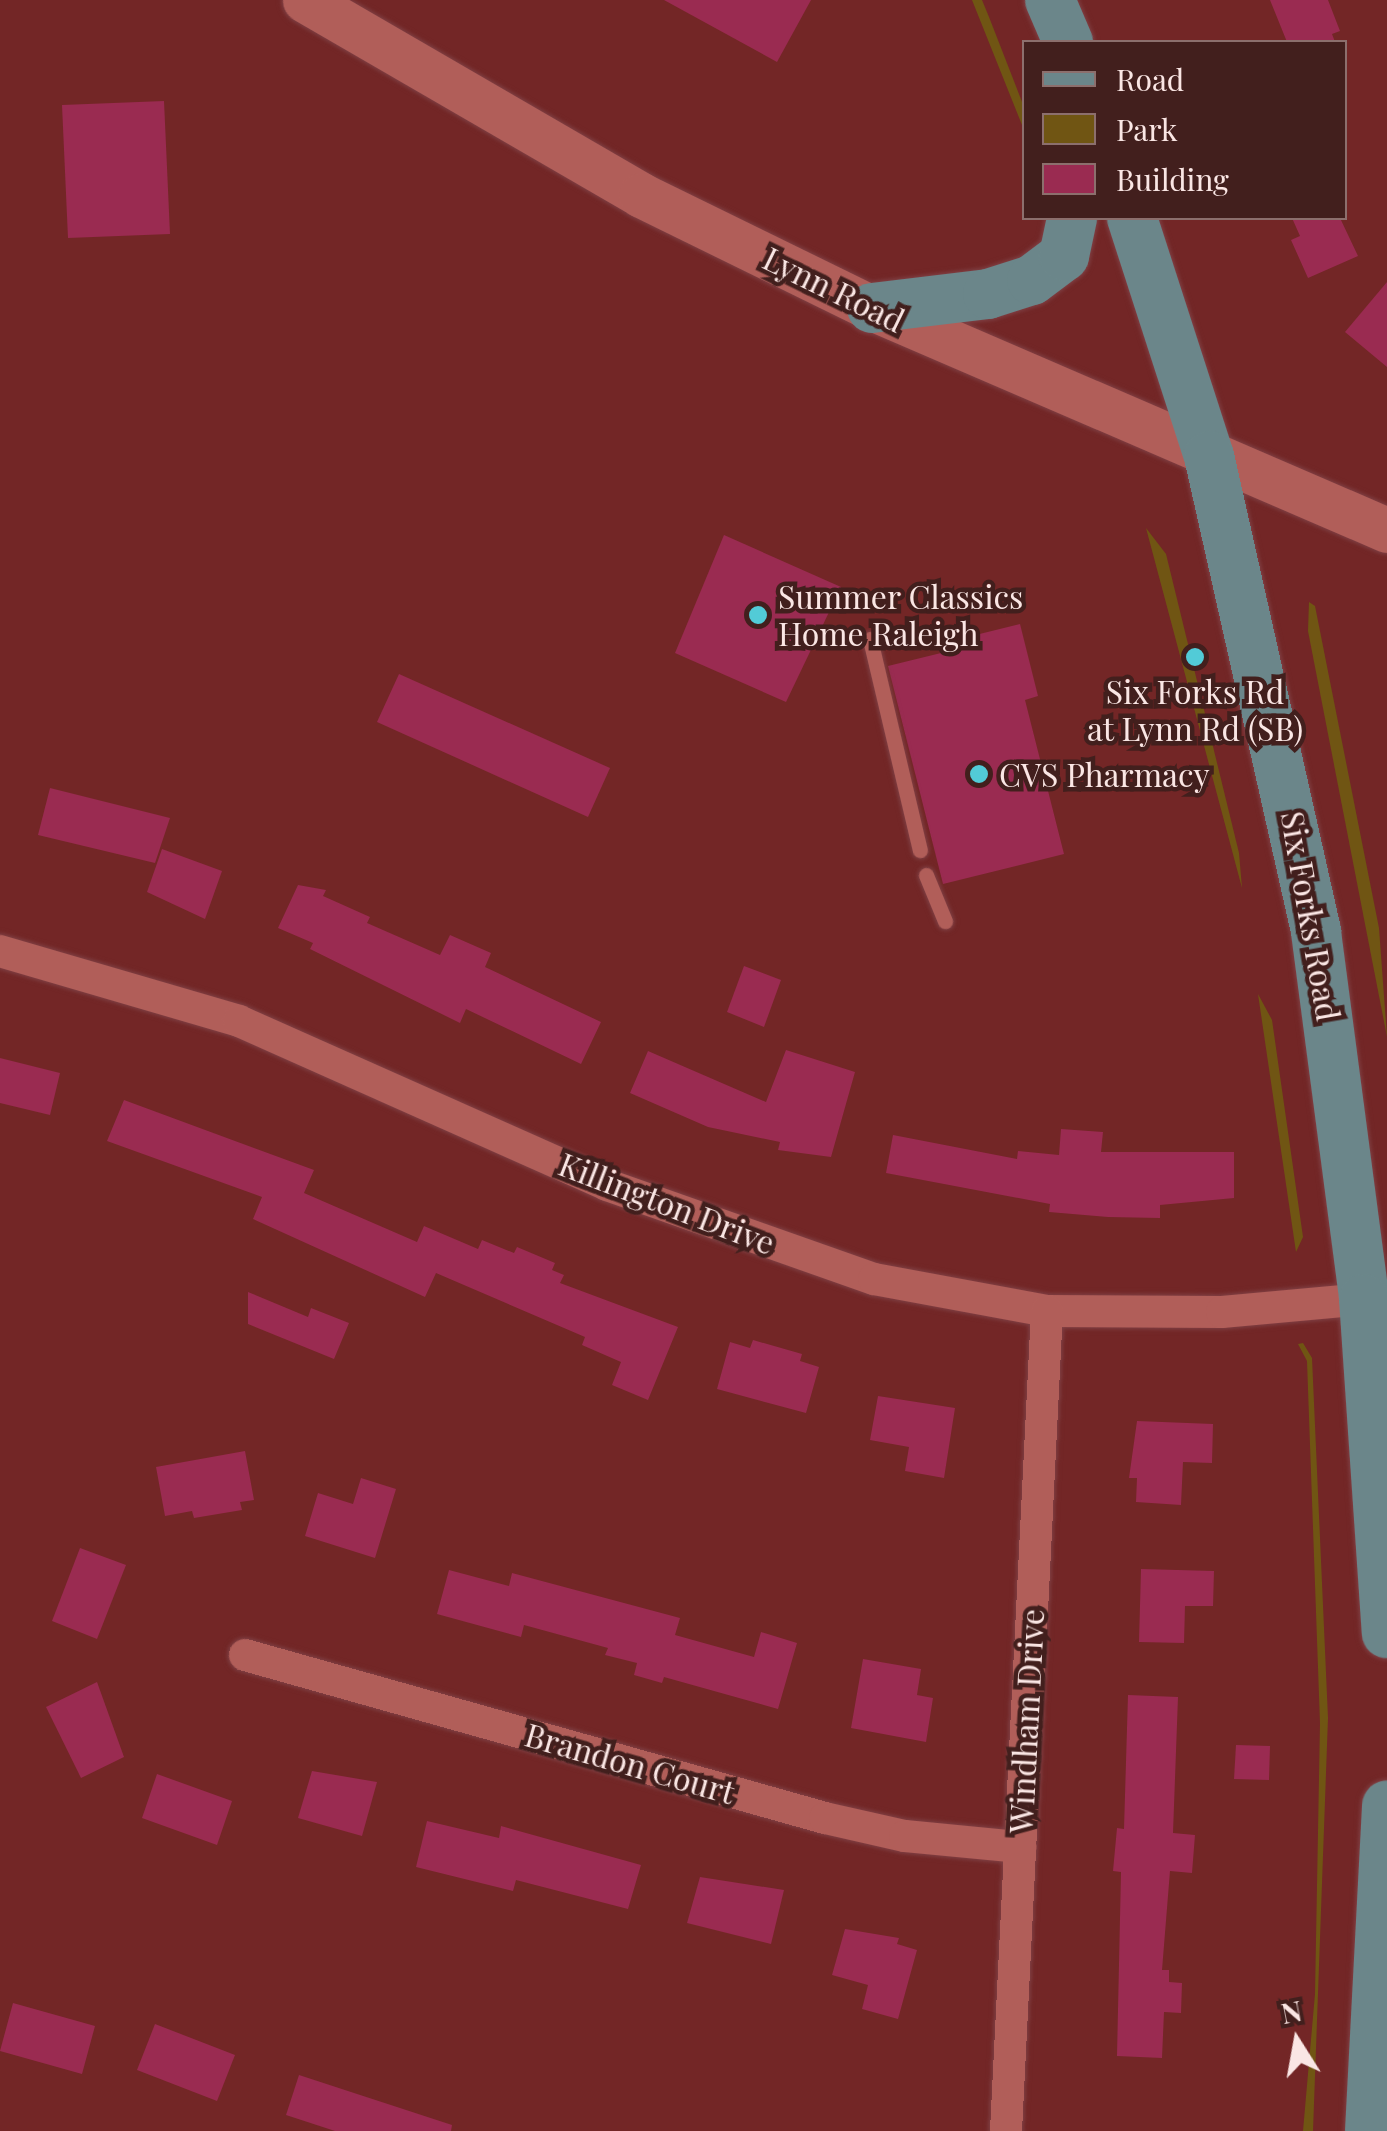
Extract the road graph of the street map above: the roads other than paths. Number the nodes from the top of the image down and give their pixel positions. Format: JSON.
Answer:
{"nodes":[{"id":1,"x":305,"y":0,"type":"edge"},
{"id":2,"x":1072,"y":220,"type":"edge"},
{"id":3,"x":1133,"y":220,"type":"edge"},
{"id":4,"x":872,"y":308,"type":"junction"},
{"id":5,"x":1209,"y":456,"type":"junction"},
{"id":6,"x":1387,"y":530,"type":"edge"},
{"id":7,"x":870,"y":639,"type":"dead end"},
{"id":8,"x":920,"y":850,"type":"dead end"},
{"id":9,"x":926,"y":875,"type":"dead end"},
{"id":10,"x":945,"y":922,"type":"dead end"},
{"id":11,"x":0,"y":951,"type":"edge"},
{"id":12,"x":1364,"y":1299,"type":"junction"},
{"id":13,"x":1047,"y":1311,"type":"junction"},
{"id":14,"x":1387,"y":1633,"type":"edge"},
{"id":15,"x":244,"y":1655,"type":"dead end"},
{"id":16,"x":1387,"y":1806,"type":"edge"},
{"id":17,"x":1020,"y":1847,"type":"junction"},
{"id":18,"x":1006,"y":2131,"type":"edge"},
{"id":19,"x":1370,"y":2131,"type":"edge"}],
"edges":[{"from":1,"to":4,"type":"main road","name":"Lynn Road"},
{"from":2,"to":4,"type":"main road"},
{"from":3,"to":5,"type":"main road","name":"Six Forks Road"},
{"from":4,"to":5,"type":"main road","name":"Lynn Road"},
{"from":5,"to":6,"type":"main road","name":"Lynn Road"},
{"from":5,"to":12,"type":"main road","name":"Six Forks Road"},
{"from":7,"to":8,"type":"lane"},
{"from":9,"to":10,"type":"lane"},
{"from":11,"to":13,"type":"street","name":"Killington Drive"},
{"from":12,"to":13,"type":"street","name":"Killington Drive"},
{"from":12,"to":14,"type":"main road","name":"Six Forks Road"},
{"from":13,"to":17,"type":"street","name":"Windham Drive"},
{"from":15,"to":17,"type":"street","name":"Brandon Court"},
{"from":16,"to":19,"type":"main road"},
{"from":17,"to":18,"type":"street","name":"Windham Drive"}]}
